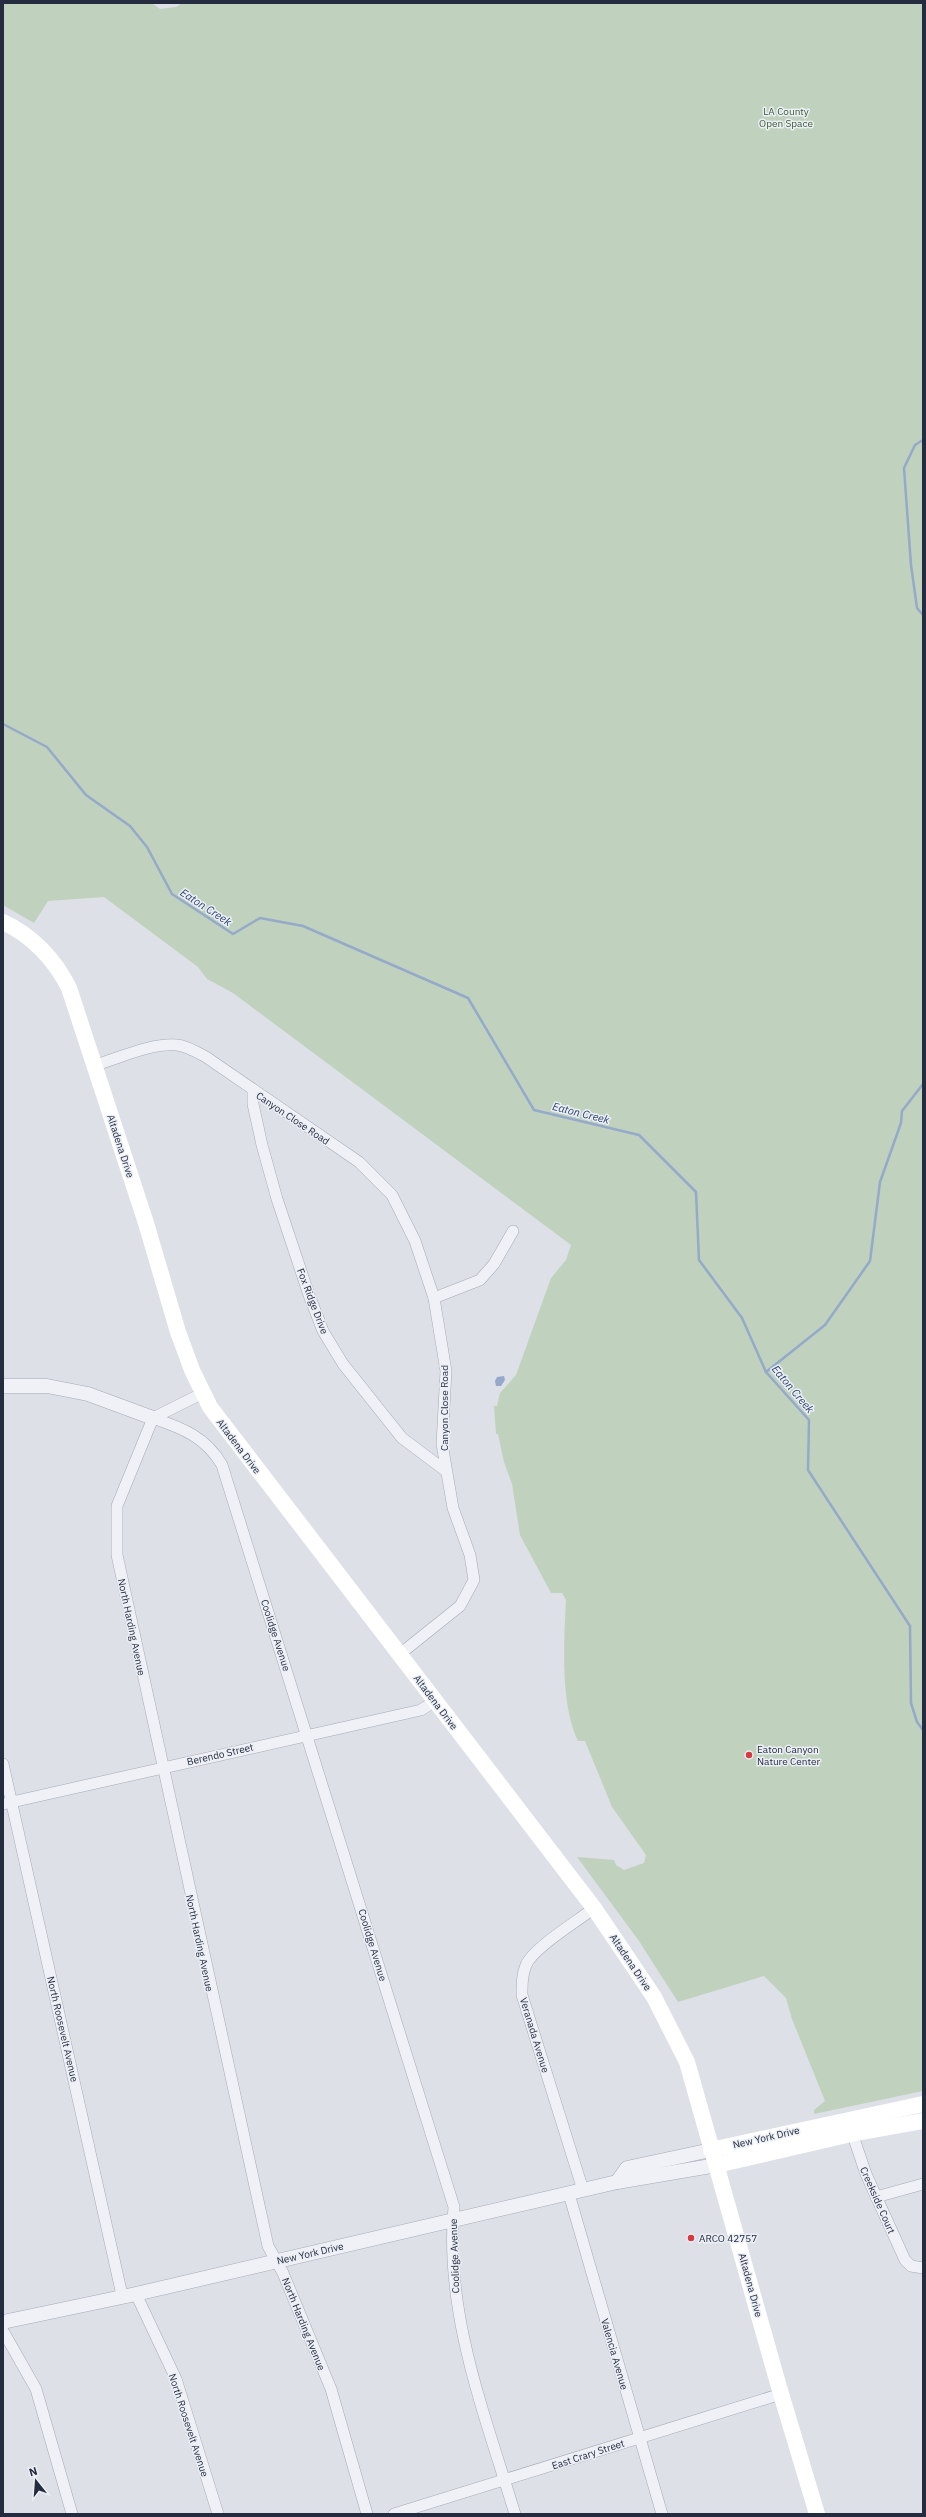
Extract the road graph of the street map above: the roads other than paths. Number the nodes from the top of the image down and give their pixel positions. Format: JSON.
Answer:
{"nodes":[{"id":1,"x":3,"y":922,"type":"edge"},
{"id":2,"x":95,"y":1065,"type":"junction"},
{"id":3,"x":253,"y":1091,"type":"junction"},
{"id":4,"x":513,"y":1231,"type":"dead end"},
{"id":5,"x":434,"y":1298,"type":"junction"},
{"id":6,"x":3,"y":1386,"type":"edge"},
{"id":7,"x":203,"y":1393,"type":"junction"},
{"id":8,"x":153,"y":1418,"type":"junction"},
{"id":9,"x":446,"y":1471,"type":"junction"},
{"id":10,"x":400,"y":1654,"type":"junction"},
{"id":11,"x":435,"y":1701,"type":"junction"},
{"id":12,"x":307,"y":1734,"type":"junction"},
{"id":13,"x":3,"y":1764,"type":"edge"},
{"id":14,"x":162,"y":1767,"type":"junction"},
{"id":15,"x":7,"y":1803,"type":"edge"},
{"id":16,"x":594,"y":1908,"type":"junction"},
{"id":17,"x":923,"y":2104,"type":"edge"},
{"id":18,"x":923,"y":2121,"type":"edge"},
{"id":19,"x":849,"y":2126,"type":"junction"},
{"id":20,"x":711,"y":2150,"type":"junction"},
{"id":21,"x":717,"y":2165,"type":"junction"},
{"id":22,"x":616,"y":2182,"type":"junction"},
{"id":23,"x":923,"y":2184,"type":"edge"},
{"id":24,"x":576,"y":2192,"type":"junction"},
{"id":25,"x":876,"y":2197,"type":"junction"},
{"id":26,"x":452,"y":2220,"type":"junction"},
{"id":27,"x":275,"y":2261,"type":"junction"},
{"id":28,"x":923,"y":2268,"type":"edge"},
{"id":29,"x":136,"y":2294,"type":"junction"},
{"id":30,"x":122,"y":2295,"type":"junction"},
{"id":31,"x":3,"y":2322,"type":"edge"},
{"id":32,"x":3,"y":2331,"type":"edge"},
{"id":33,"x":781,"y":2394,"type":"junction"},
{"id":34,"x":639,"y":2437,"type":"junction"},
{"id":35,"x":505,"y":2481,"type":"junction"},
{"id":36,"x":72,"y":2514,"type":"edge"},
{"id":37,"x":218,"y":2514,"type":"edge"},
{"id":38,"x":367,"y":2514,"type":"edge"},
{"id":39,"x":394,"y":2514,"type":"edge"},
{"id":40,"x":515,"y":2514,"type":"edge"},
{"id":41,"x":662,"y":2514,"type":"edge"},
{"id":42,"x":817,"y":2514,"type":"edge"}],
"edges":[{"from":1,"to":2,"type":"main road","name":"Altadena Drive"},
{"from":2,"to":3,"type":"street","name":"Canyon Close Road"},
{"from":2,"to":7,"type":"main road","name":"Altadena Drive"},
{"from":3,"to":5,"type":"street","name":"Canyon Close Road"},
{"from":3,"to":9,"type":"street","name":"Fox Ridge Drive"},
{"from":4,"to":5,"type":"street"},
{"from":5,"to":9,"type":"street","name":"Canyon Close Road"},
{"from":6,"to":8,"type":"street"},
{"from":7,"to":8,"type":"street"},
{"from":7,"to":10,"type":"main road","name":"Altadena Drive"},
{"from":8,"to":12,"type":"street","name":"Coolidge Avenue"},
{"from":8,"to":14,"type":"street","name":"North Harding Avenue"},
{"from":9,"to":10,"type":"street","name":"Canyon Close Road"},
{"from":10,"to":11,"type":"main road","name":"Altadena Drive"},
{"from":11,"to":12,"type":"street","name":"Berendo Street"},
{"from":11,"to":16,"type":"main road","name":"Altadena Drive"},
{"from":12,"to":14,"type":"street","name":"Berendo Street"},
{"from":12,"to":26,"type":"street","name":"Coolidge Avenue"},
{"from":13,"to":15,"type":"street","name":"North Roosevelt Avenue"},
{"from":14,"to":15,"type":"street","name":"Berendo Street"},
{"from":14,"to":27,"type":"street","name":"North Harding Avenue"},
{"from":15,"to":30,"type":"street","name":"North Roosevelt Avenue"},
{"from":16,"to":20,"type":"main road","name":"Altadena Drive"},
{"from":16,"to":24,"type":"street","name":"Veranada Avenue"},
{"from":17,"to":19,"type":"main road","name":"New York Drive"},
{"from":18,"to":19,"type":"main road","name":"New York Drive"},
{"from":19,"to":20,"type":"main road","name":"New York Drive"},
{"from":19,"to":21,"type":"main road","name":"New York Drive"},
{"from":19,"to":25,"type":"street","name":"Creekside Court"},
{"from":20,"to":21,"type":"main road","name":"Altadena Drive"},
{"from":20,"to":22,"type":"street","name":"New York Drive"},
{"from":21,"to":22,"type":"street","name":"New York Drive"},
{"from":21,"to":33,"type":"main road","name":"Altadena Drive"},
{"from":22,"to":24,"type":"street","name":"New York Drive"},
{"from":23,"to":25,"type":"street"},
{"from":24,"to":26,"type":"street","name":"New York Drive"},
{"from":24,"to":34,"type":"street","name":"Valencia Avenue"},
{"from":25,"to":28,"type":"street","name":"Creekside Court"},
{"from":26,"to":27,"type":"street","name":"New York Drive"},
{"from":26,"to":35,"type":"street","name":"Coolidge Avenue"},
{"from":27,"to":29,"type":"street","name":"New York Drive"},
{"from":27,"to":38,"type":"street","name":"North Harding Avenue"},
{"from":29,"to":30,"type":"street","name":"New York Drive"},
{"from":29,"to":37,"type":"street","name":"North Roosevelt Avenue"},
{"from":30,"to":31,"type":"street","name":"New York Drive"},
{"from":32,"to":36,"type":"street"},
{"from":33,"to":34,"type":"street","name":"East Crary Street"},
{"from":33,"to":42,"type":"main road","name":"Altadena Drive"},
{"from":34,"to":35,"type":"street","name":"East Crary Street"},
{"from":34,"to":41,"type":"street","name":"Valencia Avenue"},
{"from":35,"to":39,"type":"street","name":"East Crary Street"},
{"from":35,"to":40,"type":"street","name":"Coolidge Avenue"}]}
